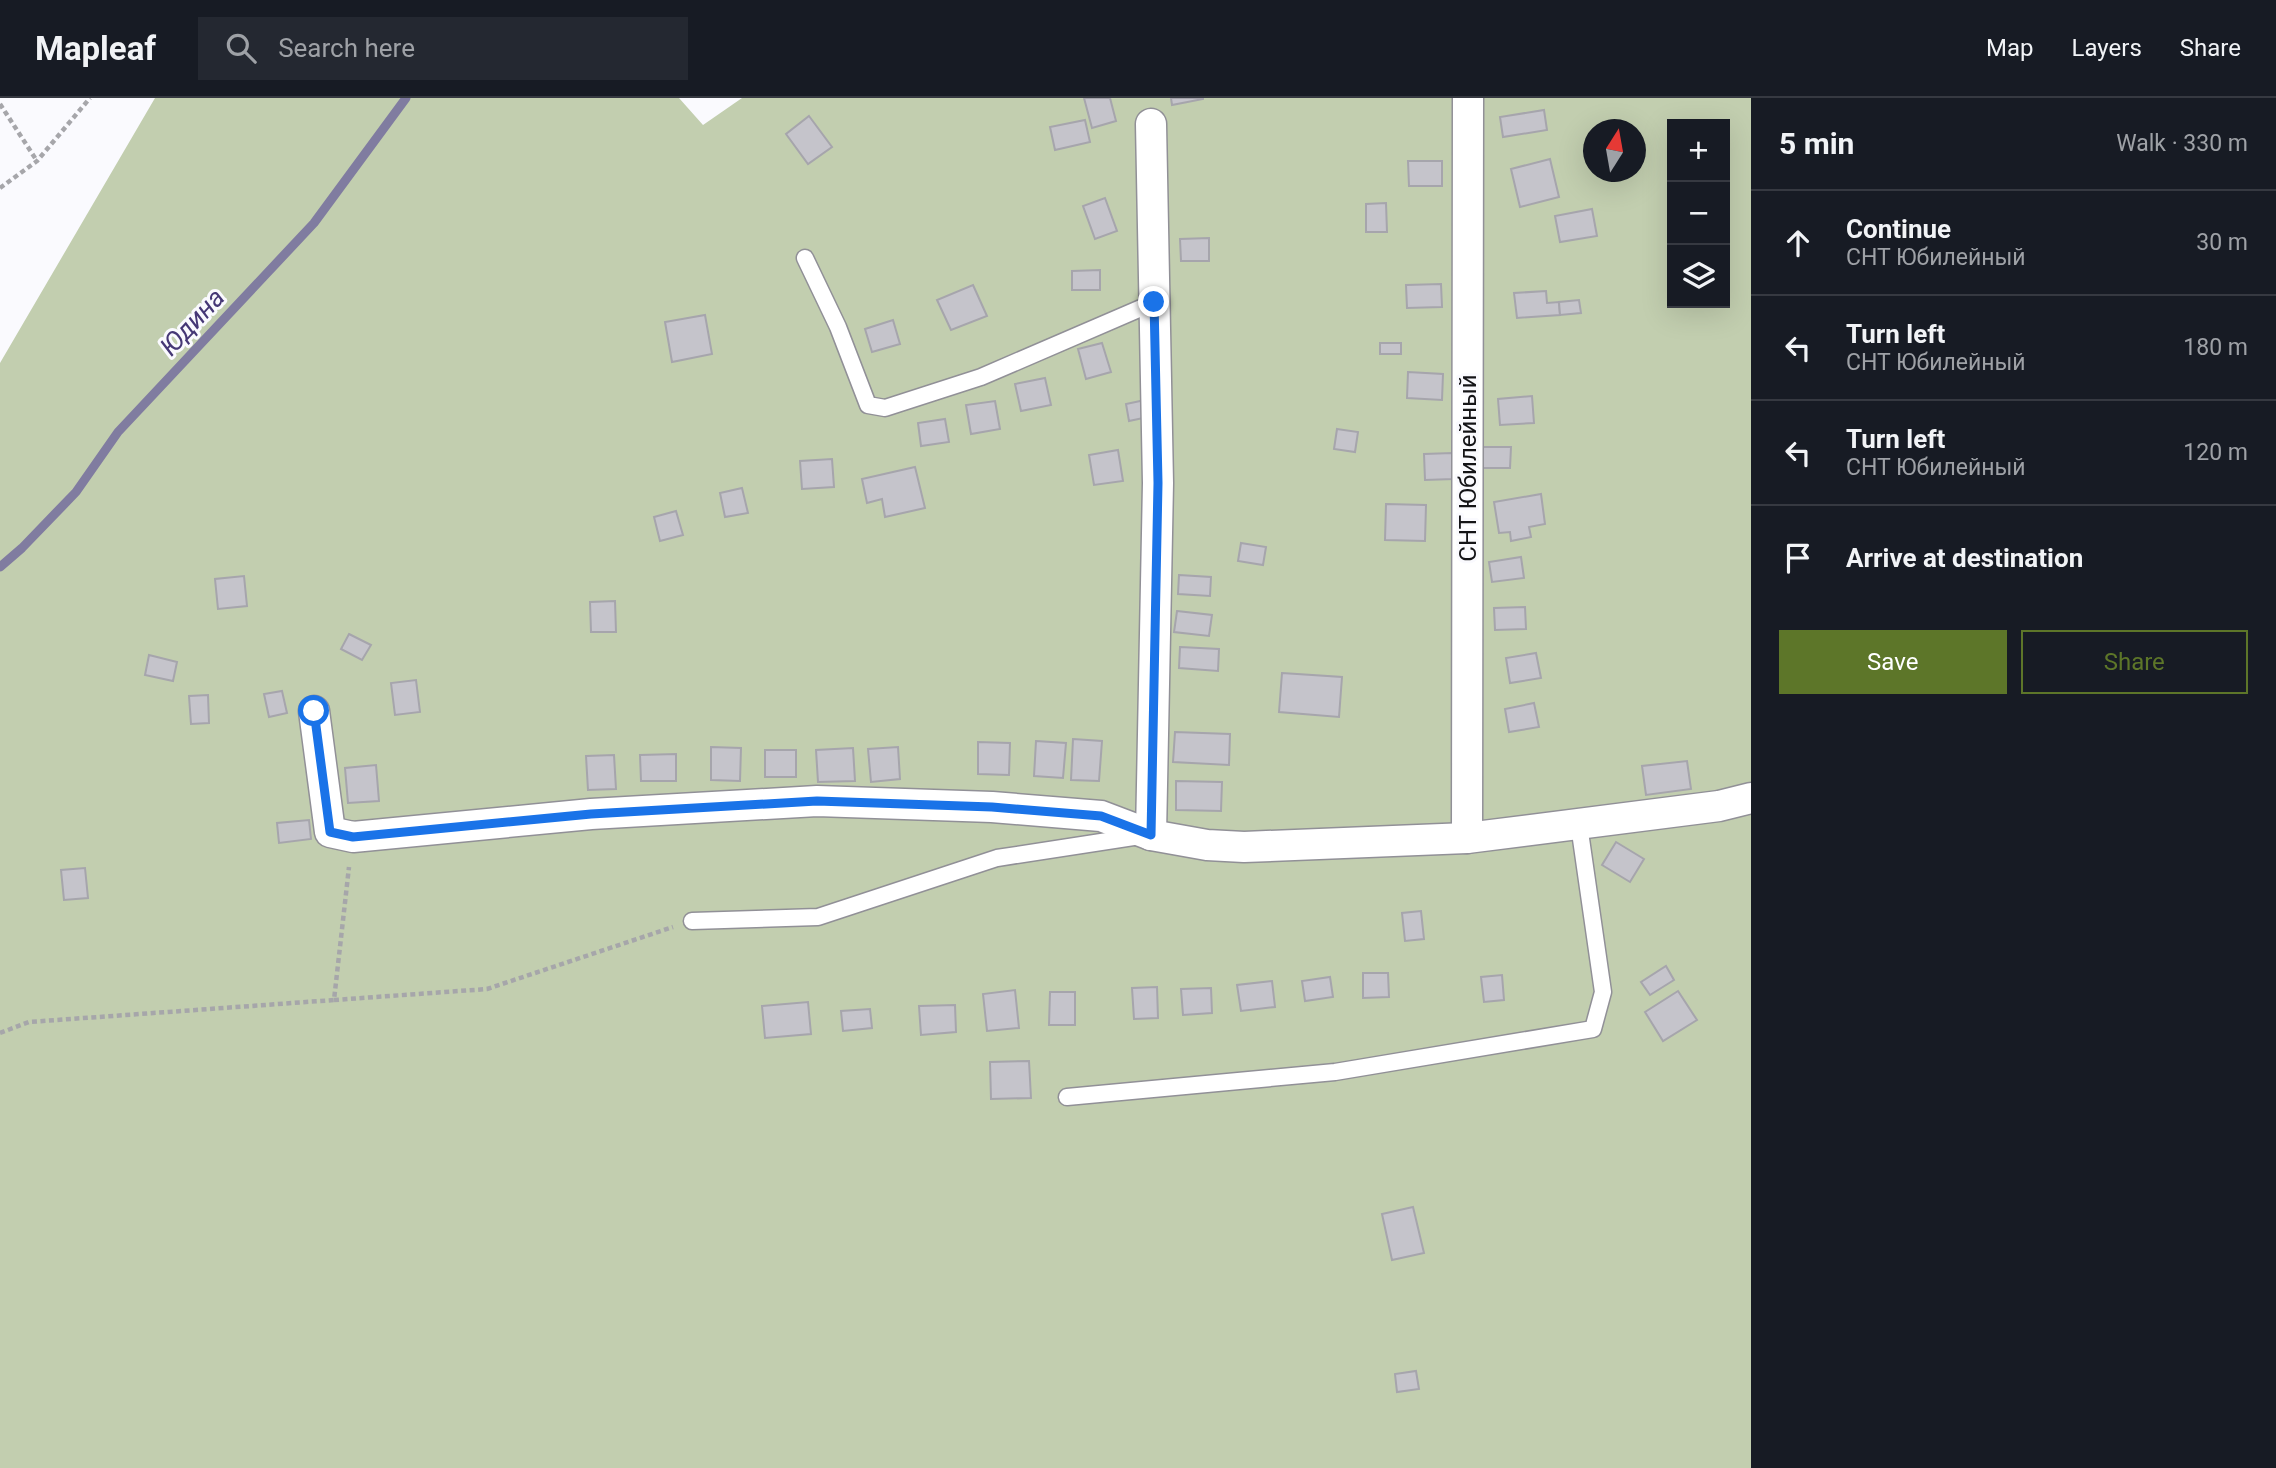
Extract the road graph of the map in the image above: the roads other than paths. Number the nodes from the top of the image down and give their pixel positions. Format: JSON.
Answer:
{"nodes":[{"id":1,"x":1468,"y":98,"type":"edge"},
{"id":2,"x":1151,"y":124,"type":"dead end"},
{"id":3,"x":805,"y":258,"type":"dead end"},
{"id":4,"x":1154,"y":302,"type":"junction"},
{"id":5,"x":314,"y":711,"type":"dead end"},
{"id":6,"x":1751,"y":798,"type":"edge"},
{"id":7,"x":1579,"y":825,"type":"junction"},
{"id":8,"x":1151,"y":835,"type":"junction"},
{"id":9,"x":1466,"y":838,"type":"junction"},
{"id":10,"x":692,"y":921,"type":"road end"},
{"id":11,"x":1067,"y":1097,"type":"dead end"}],
"edges":[{"from":1,"to":9,"type":"street","name":"СНТ Юбилейный"},
{"from":2,"to":4,"type":"street"},
{"from":3,"to":4,"type":"lane"},
{"from":4,"to":8,"type":"street"},
{"from":5,"to":8,"type":"street"},
{"from":6,"to":7,"type":"street"},
{"from":7,"to":9,"type":"street"},
{"from":7,"to":11,"type":"lane"},
{"from":8,"to":9,"type":"street"},
{"from":8,"to":10,"type":"lane"}]}
